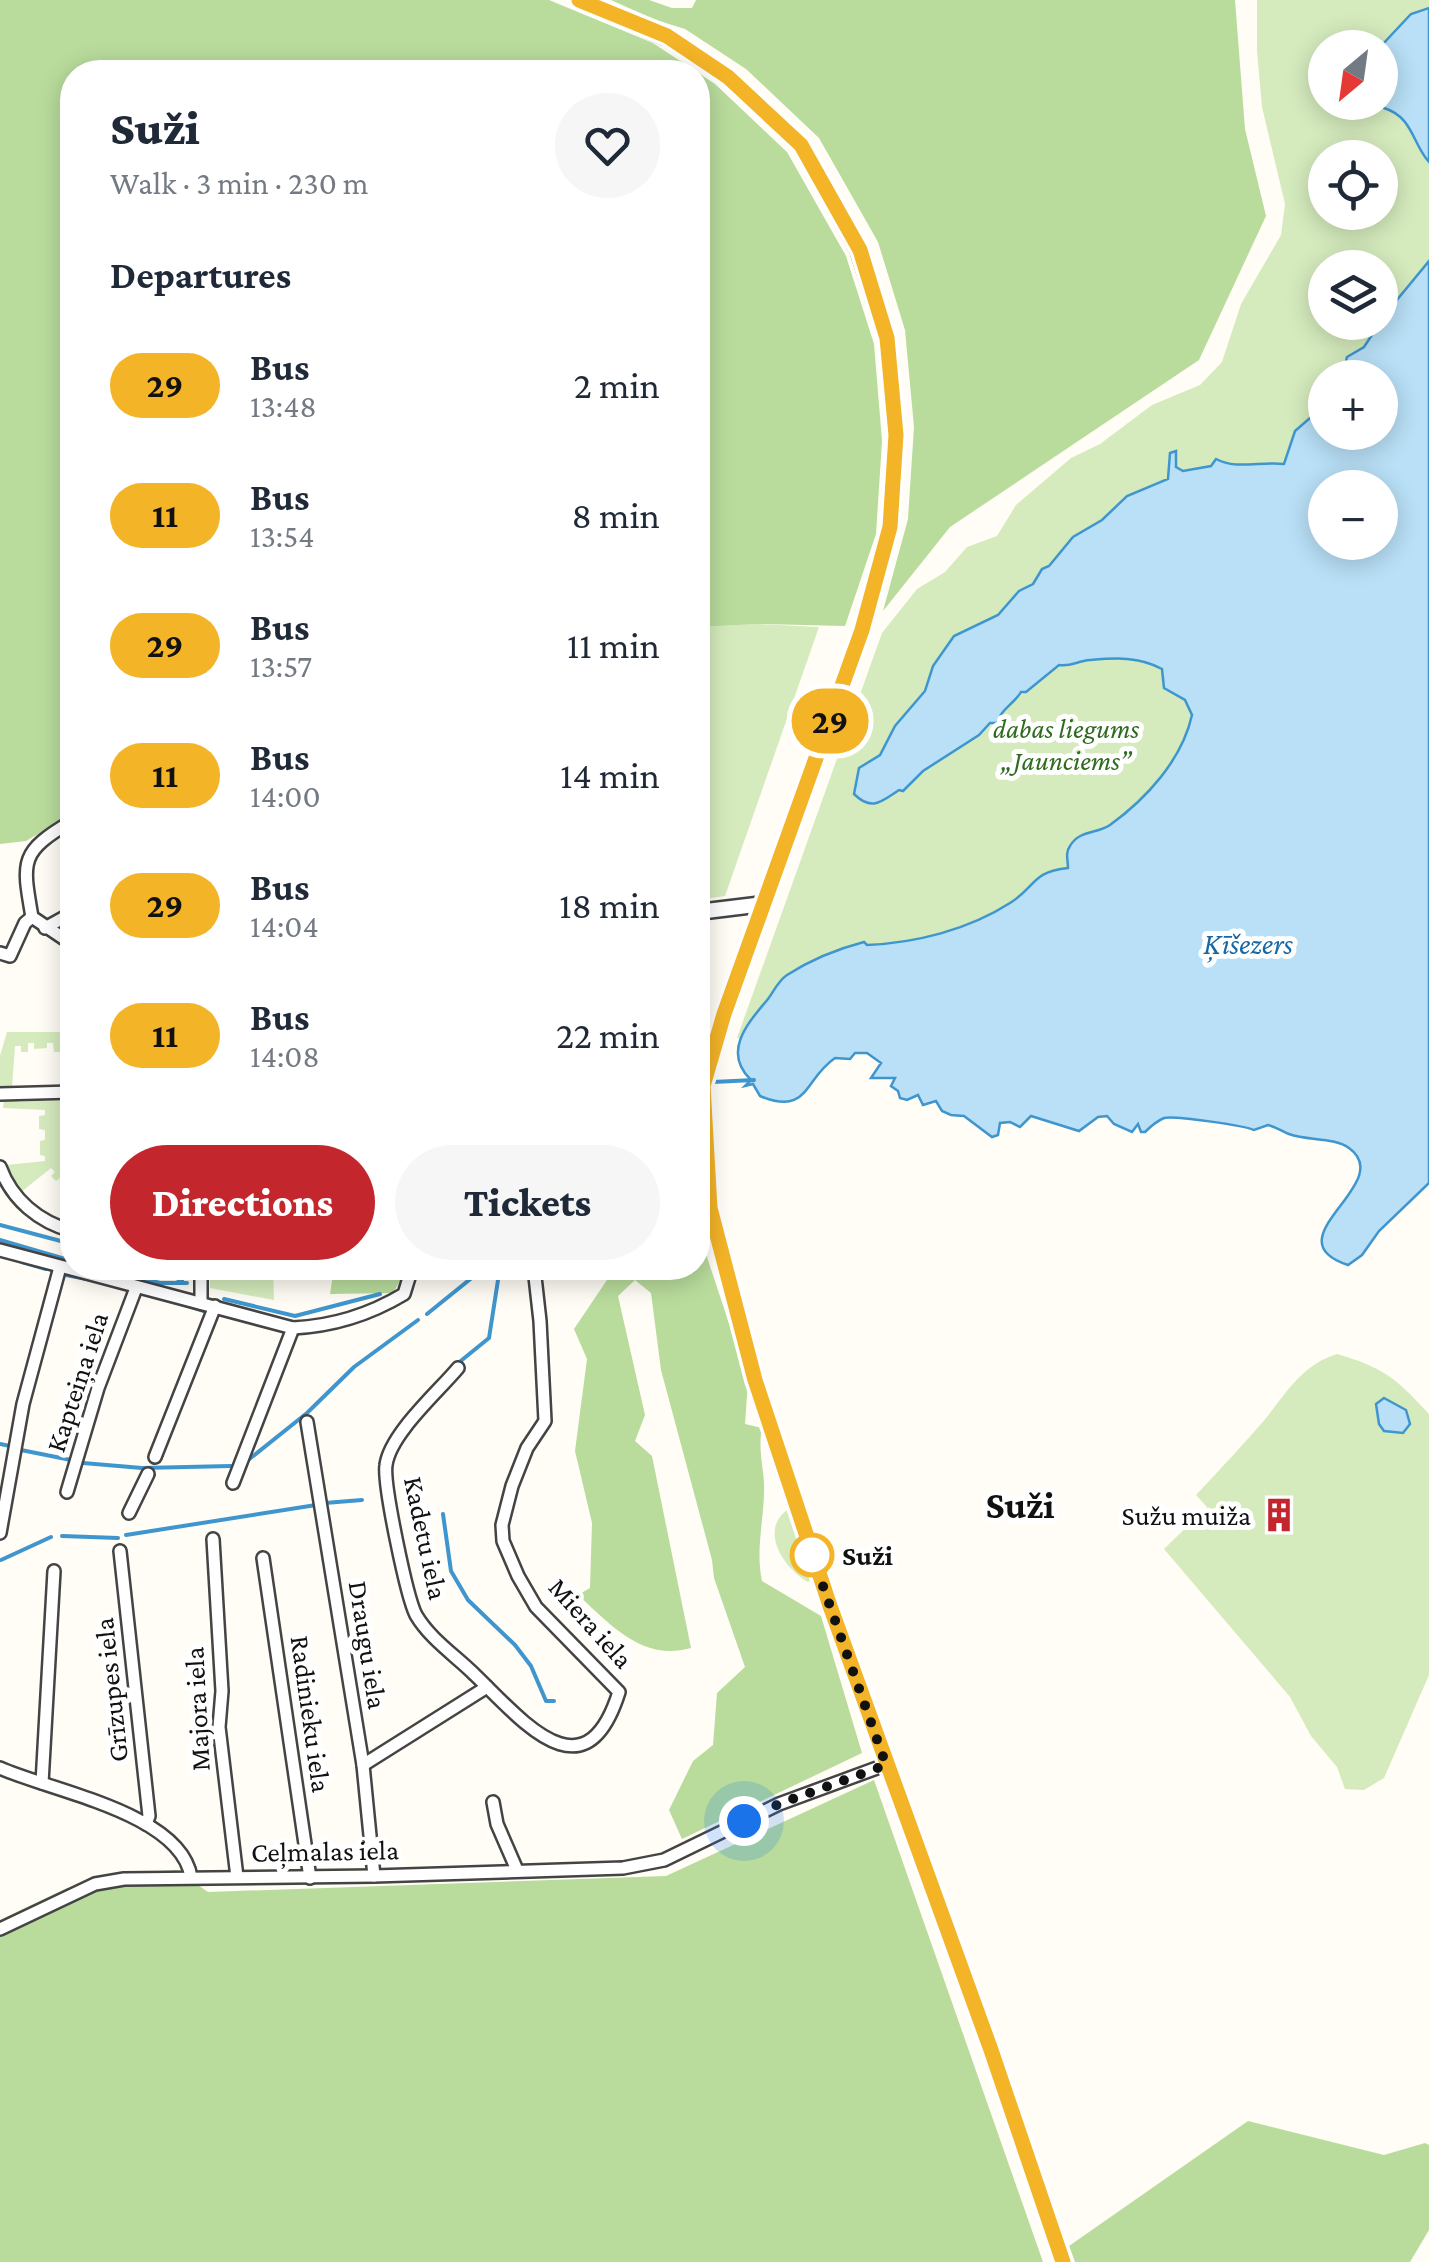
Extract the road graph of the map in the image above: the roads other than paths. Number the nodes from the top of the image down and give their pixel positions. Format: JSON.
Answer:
{"nodes":[{"id":1,"x":579,"y":0,"type":"edge"},
{"id":2,"x":703,"y":60,"type":"edge"},
{"id":3,"x":710,"y":65,"type":"edge"},
{"id":4,"x":60,"y":829,"type":"edge"},
{"id":5,"x":764,"y":904,"type":"junction"},
{"id":6,"x":710,"y":911,"type":"edge"},
{"id":7,"x":32,"y":917,"type":"junction"},
{"id":8,"x":60,"y":920,"type":"edge"},
{"id":9,"x":45,"y":928,"type":"junction"},
{"id":10,"x":60,"y":937,"type":"edge"},
{"id":11,"x":0,"y":953,"type":"edge"},
{"id":12,"x":710,"y":1065,"type":"edge"},
{"id":13,"x":60,"y":1092,"type":"edge"},
{"id":14,"x":0,"y":1094,"type":"edge"},
{"id":15,"x":0,"y":1168,"type":"edge"},
{"id":16,"x":710,"y":1208,"type":"edge"},
{"id":17,"x":60,"y":1225,"type":"edge"},
{"id":18,"x":0,"y":1250,"type":"edge"},
{"id":19,"x":60,"y":1267,"type":"joint"},
{"id":20,"x":107,"y":1280,"type":"edge"},
{"id":21,"x":201,"y":1280,"type":"edge"},
{"id":22,"x":408,"y":1280,"type":"edge"},
{"id":23,"x":535,"y":1280,"type":"edge"},
{"id":24,"x":136,"y":1288,"type":"junction"},
{"id":25,"x":201,"y":1303,"type":"junction"},
{"id":26,"x":215,"y":1306,"type":"junction"},
{"id":27,"x":293,"y":1328,"type":"junction"},
{"id":28,"x":458,"y":1368,"type":"dead end"},
{"id":29,"x":307,"y":1422,"type":"dead end"},
{"id":30,"x":154,"y":1457,"type":"dead end"},
{"id":31,"x":148,"y":1474,"type":"dead end"},
{"id":32,"x":233,"y":1483,"type":"dead end"},
{"id":33,"x":67,"y":1492,"type":"dead end"},
{"id":34,"x":129,"y":1514,"type":"dead end"},
{"id":35,"x":0,"y":1534,"type":"edge"},
{"id":36,"x":213,"y":1539,"type":"dead end"},
{"id":37,"x":120,"y":1550,"type":"dead end"},
{"id":38,"x":263,"y":1558,"type":"dead end"},
{"id":39,"x":54,"y":1570,"type":"dead end"},
{"id":40,"x":487,"y":1687,"type":"junction"},
{"id":41,"x":606,"y":1725,"type":"joint"},
{"id":42,"x":363,"y":1764,"type":"junction"},
{"id":43,"x":886,"y":1765,"type":"junction"},
{"id":44,"x":0,"y":1768,"type":"edge"},
{"id":45,"x":42,"y":1783,"type":"junction"},
{"id":46,"x":493,"y":1802,"type":"dead end"},
{"id":47,"x":146,"y":1824,"type":"junction"},
{"id":48,"x":517,"y":1870,"type":"junction"},
{"id":49,"x":237,"y":1876,"type":"junction"},
{"id":50,"x":374,"y":1876,"type":"junction"},
{"id":51,"x":191,"y":1878,"type":"junction"},
{"id":52,"x":310,"y":1878,"type":"junction"},
{"id":53,"x":0,"y":1928,"type":"edge"},
{"id":54,"x":1062,"y":2262,"type":"edge"}],
"edges":[{"from":1,"to":2,"type":"main road"},
{"from":3,"to":5,"type":"main road"},
{"from":4,"to":7,"type":"street"},
{"from":5,"to":6,"type":"street"},
{"from":5,"to":12,"type":"main road"},
{"from":7,"to":9,"type":"street"},
{"from":7,"to":11,"type":"street"},
{"from":8,"to":9,"type":"street"},
{"from":9,"to":10,"type":"street"},
{"from":13,"to":14,"type":"street"},
{"from":15,"to":17,"type":"street"},
{"from":16,"to":43,"type":"main road"},
{"from":18,"to":19,"type":"street"},
{"from":19,"to":35,"type":"street"},
{"from":20,"to":24,"type":"street"},
{"from":21,"to":25,"type":"street"},
{"from":22,"to":27,"type":"street"},
{"from":23,"to":41,"type":"street","name":"Miera iela"},
{"from":24,"to":25,"type":"street"},
{"from":24,"to":33,"type":"street","name":"Kapteiņa iela"},
{"from":25,"to":26,"type":"street"},
{"from":26,"to":27,"type":"street"},
{"from":26,"to":30,"type":"street"},
{"from":27,"to":32,"type":"street"},
{"from":28,"to":40,"type":"street","name":"Kadetu iela"},
{"from":29,"to":42,"type":"street","name":"Draugu iela"},
{"from":31,"to":34,"type":"street"},
{"from":36,"to":49,"type":"street","name":"Majora iela"},
{"from":37,"to":47,"type":"street","name":"Grīzupes iela"},
{"from":38,"to":52,"type":"street","name":"Radinieku iela"},
{"from":39,"to":45,"type":"street"},
{"from":40,"to":41,"type":"street","name":"Kadetu iela"},
{"from":40,"to":42,"type":"street"},
{"from":42,"to":50,"type":"street","name":"Draugu iela"},
{"from":43,"to":48,"type":"street","name":"Ceļmalas iela"},
{"from":43,"to":54,"type":"main road"},
{"from":44,"to":45,"type":"street"},
{"from":45,"to":47,"type":"street"},
{"from":46,"to":48,"type":"street"},
{"from":47,"to":51,"type":"street"},
{"from":48,"to":50,"type":"street","name":"Ceļmalas iela"},
{"from":49,"to":51,"type":"street","name":"Ceļmalas iela"},
{"from":49,"to":52,"type":"street","name":"Ceļmalas iela"},
{"from":50,"to":52,"type":"street","name":"Ceļmalas iela"},
{"from":51,"to":53,"type":"street","name":"Ceļmalas iela"}]}
